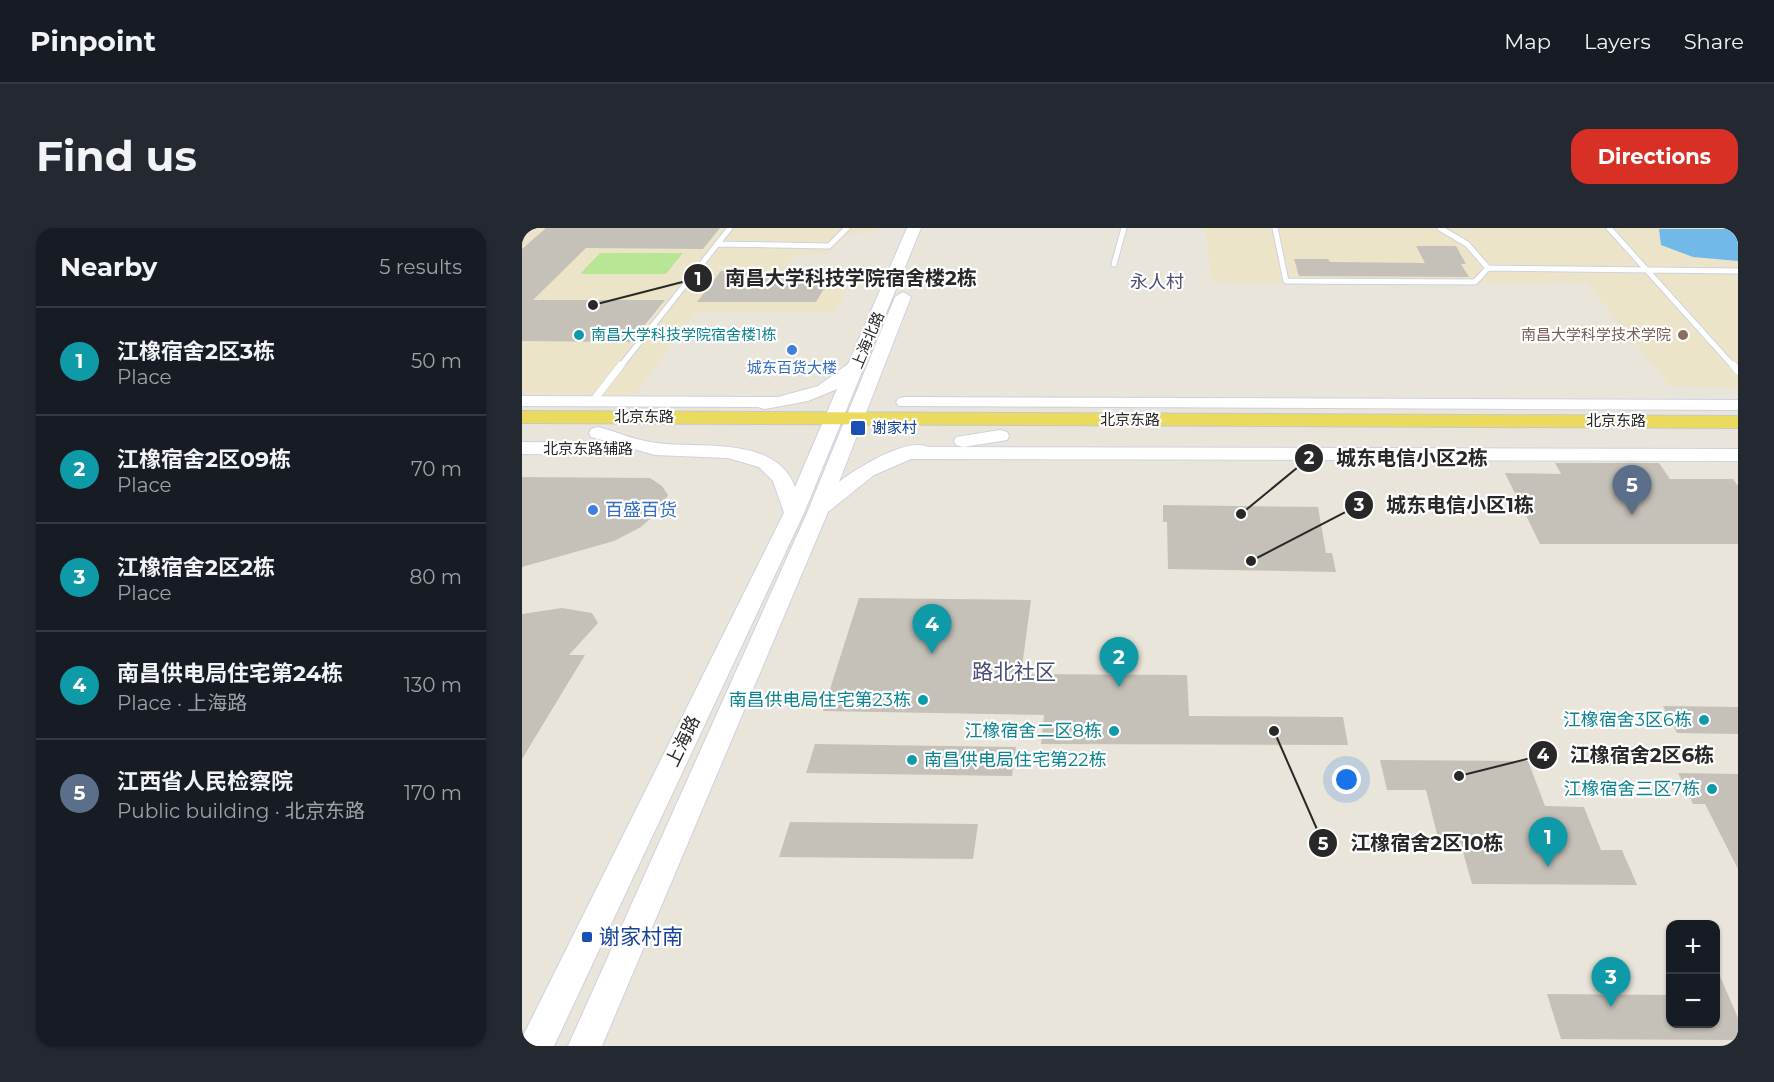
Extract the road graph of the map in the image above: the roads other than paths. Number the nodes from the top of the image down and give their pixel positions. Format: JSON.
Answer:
{"nodes":[{"id":1,"x":729,"y":228,"type":"edge"},
{"id":2,"x":847,"y":228,"type":"edge"},
{"id":3,"x":914,"y":228,"type":"edge"},
{"id":4,"x":930,"y":228,"type":"edge"},
{"id":5,"x":1124,"y":228,"type":"edge"},
{"id":6,"x":1275,"y":228,"type":"edge"},
{"id":7,"x":1440,"y":228,"type":"edge"},
{"id":8,"x":1609,"y":228,"type":"edge"},
{"id":9,"x":717,"y":244,"type":"junction"},
{"id":10,"x":1113,"y":264,"type":"dead end"},
{"id":11,"x":1488,"y":268,"type":"junction"},
{"id":12,"x":1647,"y":270,"type":"junction"},
{"id":13,"x":1738,"y":271,"type":"edge"},
{"id":14,"x":1738,"y":371,"type":"edge"},
{"id":15,"x":882,"y":383,"type":"junction"},
{"id":16,"x":522,"y":401,"type":"edge"},
{"id":17,"x":593,"y":401,"type":"junction"},
{"id":18,"x":780,"y":402,"type":"junction"},
{"id":19,"x":1738,"y":405,"type":"edge"},
{"id":20,"x":522,"y":417,"type":"edge"},
{"id":21,"x":670,"y":417,"type":"junction"},
{"id":22,"x":986,"y":419,"type":"junction"},
{"id":23,"x":1738,"y":422,"type":"edge"},
{"id":24,"x":842,"y":427,"type":"junction"},
{"id":25,"x":522,"y":433,"type":"edge"},
{"id":26,"x":598,"y":433,"type":"junction"},
{"id":27,"x":1000,"y":436,"type":"junction"},
{"id":28,"x":1738,"y":438,"type":"edge"},
{"id":29,"x":522,"y":448,"type":"edge"},
{"id":30,"x":655,"y":448,"type":"junction"},
{"id":31,"x":906,"y":453,"type":"junction"},
{"id":32,"x":1738,"y":454,"type":"edge"},
{"id":33,"x":805,"y":513,"type":"junction"},
{"id":34,"x":536,"y":1046,"type":"edge"},
{"id":35,"x":585,"y":1046,"type":"edge"}],
"edges":[{"from":1,"to":9,"type":"lane"},
{"from":2,"to":9,"type":"lane"},
{"from":3,"to":15,"type":"main road","name":"上海北路"},
{"from":4,"to":15,"type":"main road","name":"上海北路"},
{"from":5,"to":10,"type":"lane"},
{"from":6,"to":11,"type":"lane"},
{"from":7,"to":11,"type":"lane"},
{"from":8,"to":12,"type":"lane"},
{"from":9,"to":17,"type":"lane"},
{"from":11,"to":12,"type":"lane"},
{"from":12,"to":13,"type":"lane"},
{"from":12,"to":14,"type":"lane"},
{"from":15,"to":18,"type":"main road"},
{"from":15,"to":19,"type":"main road","name":"北京东路"},
{"from":15,"to":22,"type":"main road"},
{"from":15,"to":24,"type":"main road","name":"上海北路"},
{"from":16,"to":17,"type":"main road"},
{"from":17,"to":18,"type":"main road"},
{"from":18,"to":21,"type":"main road"},
{"from":20,"to":21,"type":"main road","name":"北京东路"},
{"from":21,"to":24,"type":"main road","name":"北京东路"},
{"from":22,"to":23,"type":"main road","name":"北京东路"},
{"from":22,"to":24,"type":"main road","name":"北京东路"},
{"from":24,"to":26,"type":"main road","name":"北京东路"},
{"from":24,"to":27,"type":"main road","name":"北京东路"},
{"from":24,"to":33,"type":"main road","name":"上海路"},
{"from":25,"to":26,"type":"main road","name":"北京东路"},
{"from":26,"to":30,"type":"main road"},
{"from":27,"to":28,"type":"main road","name":"北京东路"},
{"from":27,"to":31,"type":"main road"},
{"from":29,"to":30,"type":"main road","name":"北京东路辅路"},
{"from":30,"to":33,"type":"main road"},
{"from":31,"to":32,"type":"main road","name":"北京东路"},
{"from":31,"to":33,"type":"main road"},
{"from":33,"to":34,"type":"main road","name":"上海路"},
{"from":33,"to":35,"type":"main road","name":"上海路"}]}
